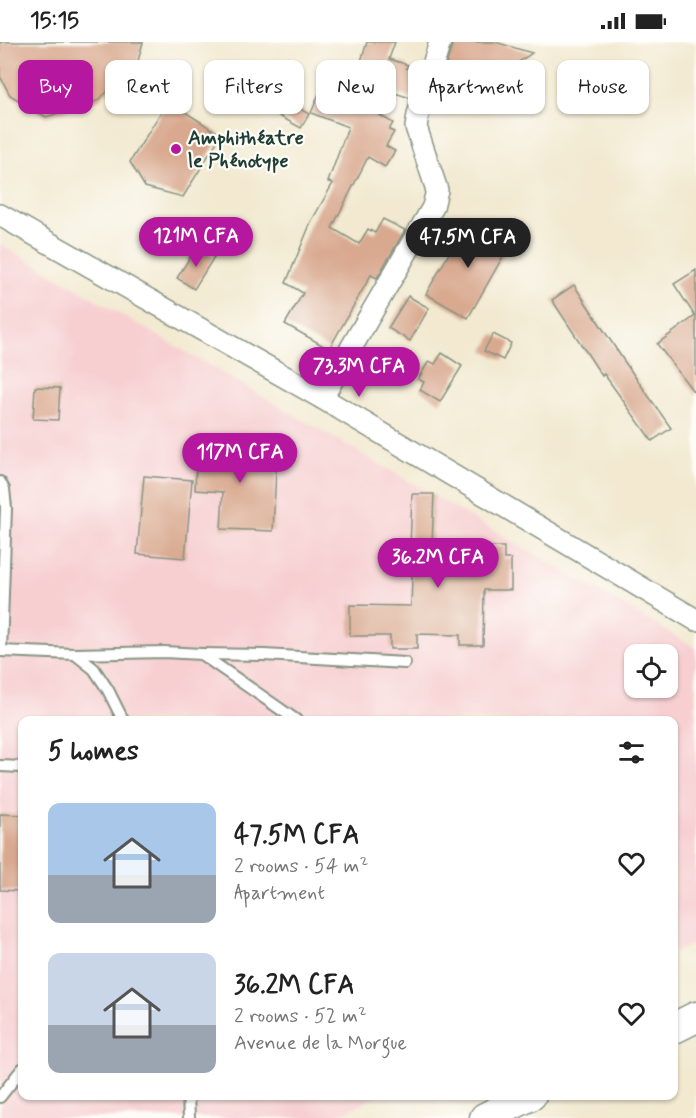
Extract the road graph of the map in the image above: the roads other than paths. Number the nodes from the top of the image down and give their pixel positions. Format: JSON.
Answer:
{"nodes":[{"id":1,"x":440,"y":42,"type":"edge"},
{"id":2,"x":0,"y":215,"type":"edge"},
{"id":3,"x":322,"y":398,"type":"junction"},
{"id":4,"x":0,"y":482,"type":"edge"},
{"id":5,"x":696,"y":620,"type":"edge"},
{"id":6,"x":1,"y":651,"type":"edge"},
{"id":7,"x":75,"y":654,"type":"junction"},
{"id":8,"x":201,"y":654,"type":"junction"},
{"id":9,"x":405,"y":663,"type":"dead end"},
{"id":10,"x":121,"y":716,"type":"edge"},
{"id":11,"x":290,"y":716,"type":"edge"},
{"id":12,"x":0,"y":766,"type":"edge"},
{"id":13,"x":18,"y":767,"type":"edge"},
{"id":14,"x":696,"y":1017,"type":"edge"},
{"id":15,"x":678,"y":1026,"type":"edge"},
{"id":16,"x":18,"y":1079,"type":"edge"},
{"id":17,"x":0,"y":1097,"type":"edge"},
{"id":18,"x":188,"y":1100,"type":"edge"},
{"id":19,"x":521,"y":1100,"type":"edge"},
{"id":20,"x":189,"y":1118,"type":"edge"},
{"id":21,"x":485,"y":1118,"type":"edge"}],
"edges":[{"from":1,"to":3,"type":"street"},
{"from":2,"to":3,"type":"street"},
{"from":3,"to":5,"type":"street"},
{"from":4,"to":6,"type":"lane"},
{"from":6,"to":7,"type":"lane"},
{"from":7,"to":8,"type":"lane"},
{"from":7,"to":10,"type":"lane"},
{"from":8,"to":9,"type":"lane"},
{"from":8,"to":11,"type":"lane"},
{"from":12,"to":13,"type":"lane"},
{"from":14,"to":15,"type":"main road"},
{"from":16,"to":17,"type":"lane"},
{"from":18,"to":20,"type":"lane"},
{"from":19,"to":21,"type":"main road"}]}
